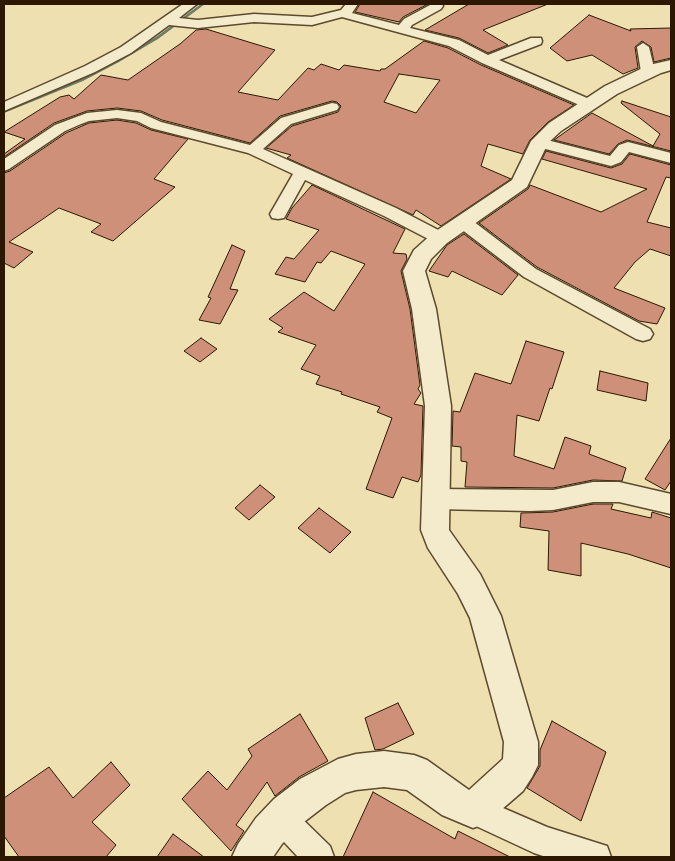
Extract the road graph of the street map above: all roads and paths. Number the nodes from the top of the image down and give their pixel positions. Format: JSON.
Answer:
{"nodes":[{"id":1,"x":191,"y":4,"type":"edge"},
{"id":2,"x":438,"y":6,"type":"dead end"},
{"id":3,"x":349,"y":8,"type":"edge"},
{"id":4,"x":173,"y":22,"type":"junction"},
{"id":5,"x":403,"y":29,"type":"junction"},
{"id":6,"x":536,"y":41,"type":"dead end"},
{"id":7,"x":487,"y":60,"type":"junction"},
{"id":8,"x":654,"y":61,"type":"edge"},
{"id":9,"x":589,"y":104,"type":"junction"},
{"id":10,"x":4,"y":106,"type":"edge"},
{"id":11,"x":332,"y":108,"type":"dead end"},
{"id":12,"x":539,"y":143,"type":"junction"},
{"id":13,"x":253,"y":150,"type":"junction"},
{"id":14,"x":671,"y":158,"type":"edge"},
{"id":15,"x":4,"y":166,"type":"edge"},
{"id":16,"x":301,"y":173,"type":"junction"},
{"id":17,"x":278,"y":214,"type":"dead end"},
{"id":18,"x":463,"y":222,"type":"junction"},
{"id":19,"x":440,"y":238,"type":"junction"},
{"id":20,"x":643,"y":334,"type":"dead end"},
{"id":21,"x":435,"y":499,"type":"junction"},
{"id":22,"x":671,"y":504,"type":"edge"},
{"id":23,"x":473,"y":810,"type":"junction"},
{"id":24,"x":281,"y":818,"type":"junction"},
{"id":25,"x":251,"y":857,"type":"edge"},
{"id":26,"x":319,"y":857,"type":"edge"},
{"id":27,"x":596,"y":857,"type":"edge"}],
"edges":[{"from":1,"to":4,"type":"street"},
{"from":2,"to":5,"type":"street"},
{"from":3,"to":4,"type":"street"},
{"from":3,"to":5,"type":"street"},
{"from":4,"to":10,"type":"street"},
{"from":5,"to":7,"type":"street"},
{"from":6,"to":7,"type":"street"},
{"from":7,"to":9,"type":"street"},
{"from":8,"to":9,"type":"street"},
{"from":9,"to":12,"type":"street"},
{"from":11,"to":13,"type":"street"},
{"from":12,"to":14,"type":"street"},
{"from":12,"to":18,"type":"street"},
{"from":13,"to":15,"type":"street"},
{"from":13,"to":16,"type":"street"},
{"from":16,"to":17,"type":"street"},
{"from":16,"to":19,"type":"street"},
{"from":18,"to":19,"type":"street"},
{"from":18,"to":20,"type":"street"},
{"from":19,"to":21,"type":"street"},
{"from":21,"to":22,"type":"street"},
{"from":21,"to":23,"type":"street"},
{"from":23,"to":24,"type":"street"},
{"from":23,"to":27,"type":"street"},
{"from":24,"to":25,"type":"street"},
{"from":24,"to":26,"type":"street"}]}
